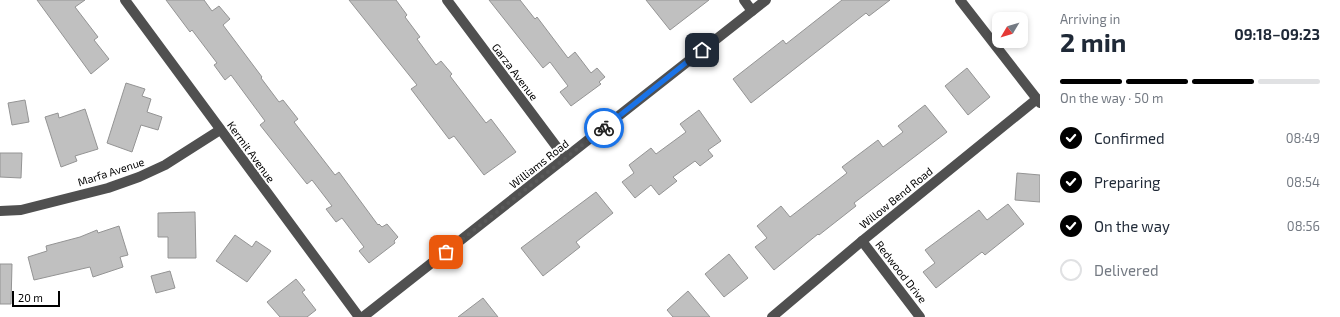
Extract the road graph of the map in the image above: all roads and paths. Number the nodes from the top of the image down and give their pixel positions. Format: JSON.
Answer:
{"nodes":[{"id":1,"x":125,"y":0,"type":"edge"},
{"id":2,"x":447,"y":0,"type":"edge"},
{"id":3,"x":744,"y":0,"type":"edge"},
{"id":4,"x":766,"y":0,"type":"edge"},
{"id":5,"x":960,"y":0,"type":"edge"},
{"id":6,"x":752,"y":11,"type":"junction"},
{"id":7,"x":1039,"y":101,"type":"edge"},
{"id":8,"x":220,"y":130,"type":"junction"},
{"id":9,"x":565,"y":158,"type":"junction"},
{"id":10,"x":0,"y":211,"type":"edge"},
{"id":11,"x":862,"y":241,"type":"junction"},
{"id":12,"x":359,"y":317,"type":"edge"},
{"id":13,"x":363,"y":317,"type":"edge"},
{"id":14,"x":772,"y":317,"type":"edge"},
{"id":15,"x":920,"y":317,"type":"edge"}],
"edges":[{"from":1,"to":8,"type":"street","name":"Kermit Avenue"},
{"from":2,"to":9,"type":"street","name":"Garza Avenue"},
{"from":3,"to":6,"type":"street"},
{"from":4,"to":6,"type":"street","name":"Williams Road"},
{"from":5,"to":7,"type":"street"},
{"from":6,"to":9,"type":"street","name":"Williams Road"},
{"from":7,"to":11,"type":"street","name":"Willow Bend Road"},
{"from":8,"to":10,"type":"street","name":"Marfa Avenue"},
{"from":8,"to":12,"type":"street","name":"Kermit Avenue"},
{"from":9,"to":13,"type":"street","name":"Williams Road"},
{"from":11,"to":14,"type":"street","name":"Willow Bend Road"},
{"from":11,"to":15,"type":"street","name":"Redwood Drive"}]}
